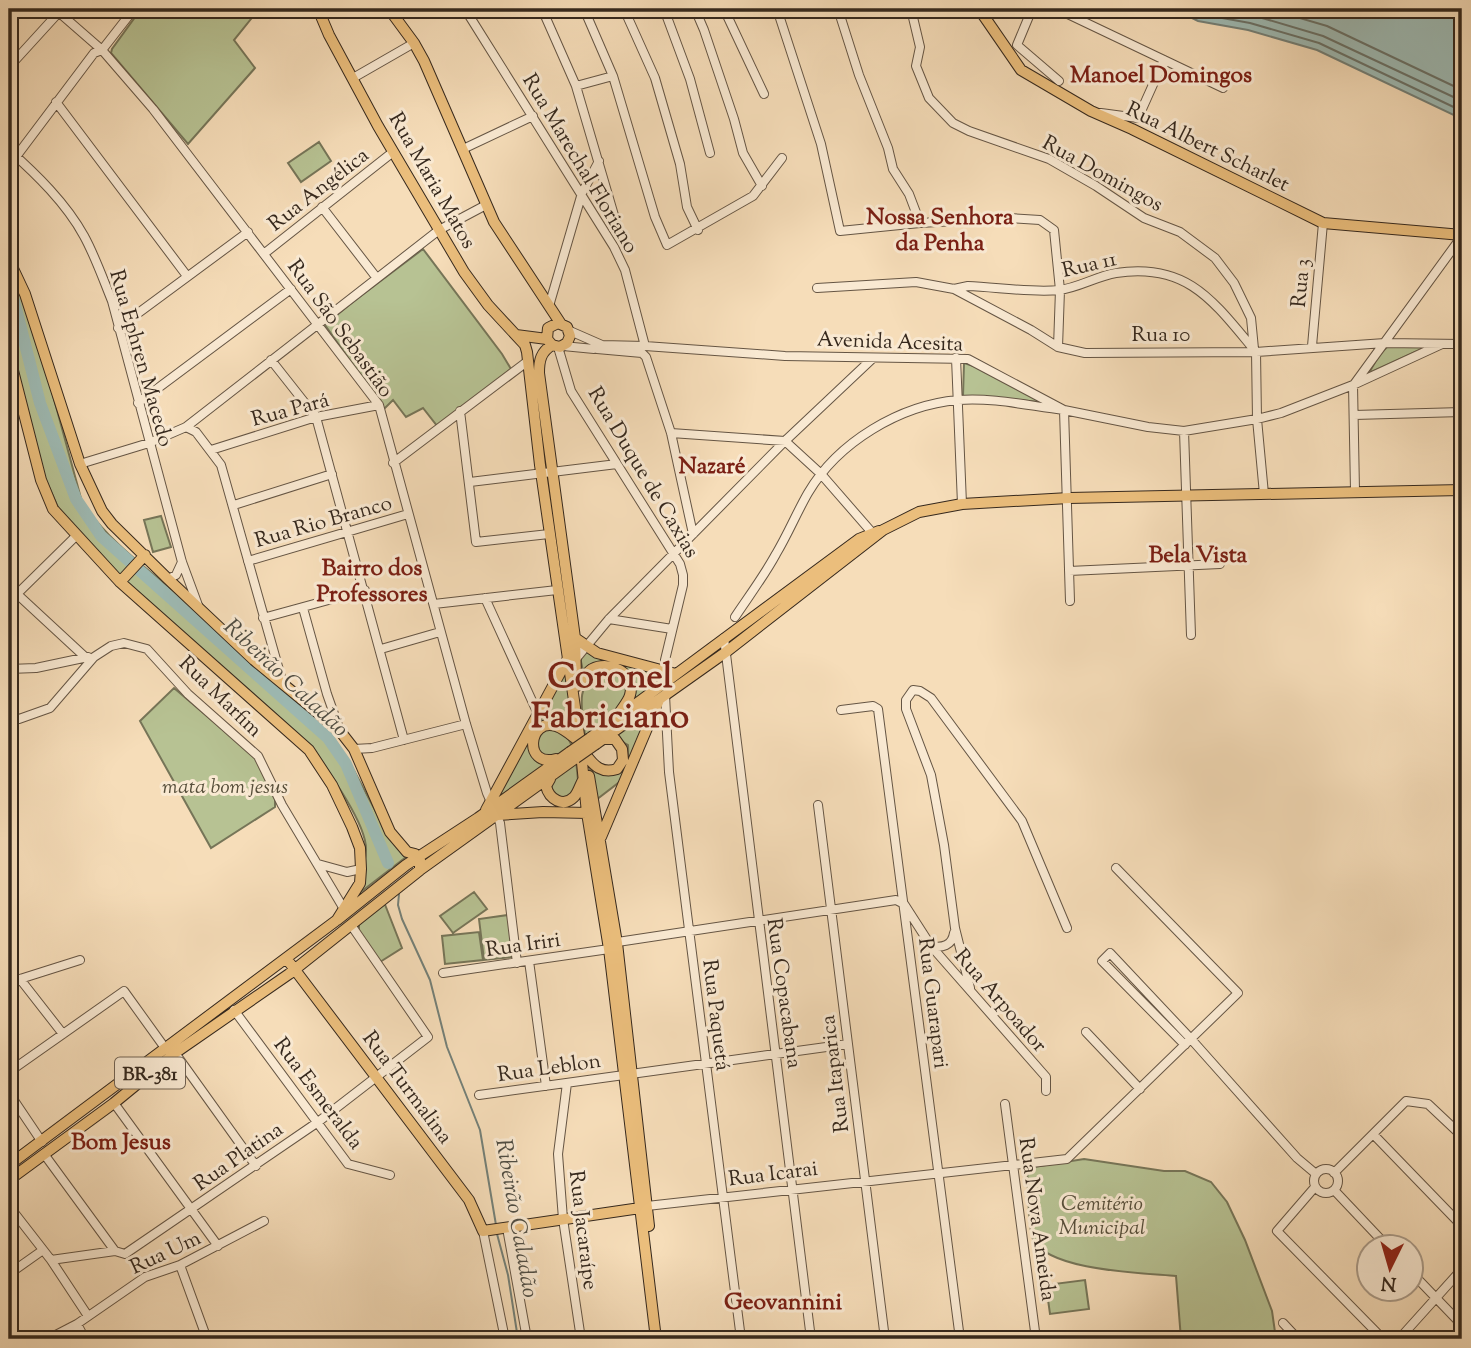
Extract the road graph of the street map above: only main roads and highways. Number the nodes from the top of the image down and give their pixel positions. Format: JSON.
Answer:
{"nodes":[{"id":1,"x":318,"y":9,"type":"edge"},
{"id":2,"x":389,"y":9,"type":"edge"},
{"id":3,"x":979,"y":9,"type":"edge"},
{"id":4,"x":1462,"y":236,"type":"edge"},
{"id":5,"x":9,"y":260,"type":"edge"},
{"id":6,"x":566,"y":327,"type":"junction"},
{"id":7,"x":515,"y":335,"type":"junction"},
{"id":8,"x":555,"y":344,"type":"junction"},
{"id":9,"x":9,"y":355,"type":"edge"},
{"id":10,"x":528,"y":360,"type":"junction"},
{"id":11,"x":546,"y":473,"type":"junction"},
{"id":12,"x":1462,"y":490,"type":"edge"},
{"id":13,"x":877,"y":533,"type":"junction"},
{"id":14,"x":142,"y":558,"type":"junction"},
{"id":15,"x":120,"y":582,"type":"junction"},
{"id":16,"x":575,"y":638,"type":"junction"},
{"id":17,"x":571,"y":660,"type":"junction"},
{"id":18,"x":676,"y":674,"type":"junction"},
{"id":19,"x":576,"y":686,"type":"junction"},
{"id":20,"x":662,"y":697,"type":"junction"},
{"id":21,"x":614,"y":721,"type":"junction"},
{"id":22,"x":591,"y":741,"type":"junction"},
{"id":23,"x":574,"y":756,"type":"junction"},
{"id":24,"x":555,"y":774,"type":"junction"},
{"id":25,"x":583,"y":780,"type":"junction"},
{"id":26,"x":494,"y":808,"type":"junction"},
{"id":27,"x":587,"y":813,"type":"junction"},
{"id":28,"x":601,"y":837,"type":"junction"},
{"id":29,"x":416,"y":855,"type":"junction"},
{"id":30,"x":416,"y":873,"type":"junction"},
{"id":31,"x":349,"y":908,"type":"junction"},
{"id":32,"x":611,"y":945,"type":"junction"},
{"id":33,"x":286,"y":958,"type":"junction"},
{"id":34,"x":295,"y":969,"type":"junction"},
{"id":35,"x":170,"y":1051,"type":"junction"},
{"id":36,"x":9,"y":1165,"type":"edge"},
{"id":37,"x":9,"y":1180,"type":"edge"},
{"id":38,"x":644,"y":1207,"type":"junction"},
{"id":39,"x":484,"y":1231,"type":"joint"},
{"id":40,"x":656,"y":1339,"type":"edge"},
{"id":41,"x":662,"y":1339,"type":"edge"}],
"edges":[{"from":1,"to":7,"type":"main road","name":"Rua Maria Matos"},
{"from":2,"to":6,"type":"main road"},
{"from":3,"to":4,"type":"main road","name":"Rua Albert Scharlet"},
{"from":5,"to":14,"type":"main road"},
{"from":6,"to":8,"type":"main road"},
{"from":6,"to":8,"type":"main road"},
{"from":7,"to":8,"type":"main road"},
{"from":7,"to":10,"type":"main road","name":"Rua Maria Matos"},
{"from":8,"to":10,"type":"main road"},
{"from":8,"to":11,"type":"main road"},
{"from":9,"to":15,"type":"main road"},
{"from":10,"to":11,"type":"main road"},
{"from":11,"to":16,"type":"main road"},
{"from":11,"to":17,"type":"main road"},
{"from":12,"to":13,"type":"main road"},
{"from":13,"to":18,"type":"main road"},
{"from":13,"to":20,"type":"main road"},
{"from":14,"to":15,"type":"main road"},
{"from":14,"to":29,"type":"main road"},
{"from":15,"to":31,"type":"main road"},
{"from":16,"to":17,"type":"main road"},
{"from":16,"to":18,"type":"main road"},
{"from":17,"to":19,"type":"main road"},
{"from":17,"to":22,"type":"main road"},
{"from":17,"to":26,"type":"main road"},
{"from":18,"to":21,"type":"main road"},
{"from":19,"to":21,"type":"main road"},
{"from":19,"to":23,"type":"main road"},
{"from":20,"to":22,"type":"main road"},
{"from":20,"to":28,"type":"main road"},
{"from":21,"to":22,"type":"main road"},
{"from":22,"to":23,"type":"main road","bridge":true},
{"from":22,"to":23,"type":"main road"},
{"from":22,"to":23,"type":"main road"},
{"from":22,"to":25,"type":"main road"},
{"from":23,"to":24,"type":"main road"},
{"from":23,"to":26,"type":"main road"},
{"from":23,"to":28,"type":"main road"},
{"from":24,"to":25,"type":"main road"},
{"from":24,"to":26,"type":"main road"},
{"from":25,"to":27,"type":"main road"},
{"from":26,"to":27,"type":"main road"},
{"from":26,"to":29,"type":"main road"},
{"from":26,"to":30,"type":"main road"},
{"from":27,"to":32,"type":"main road"},
{"from":28,"to":32,"type":"main road"},
{"from":29,"to":30,"type":"main road"},
{"from":29,"to":31,"type":"main road","number":"BR-381"},
{"from":30,"to":34,"type":"main road","number":"BR-381"},
{"from":31,"to":33,"type":"main road","number":"BR-381"},
{"from":32,"to":38,"type":"main road"},
{"from":33,"to":34,"type":"main road","name":"Rua Turmalina"},
{"from":33,"to":35,"type":"main road","number":"BR-381"},
{"from":34,"to":35,"type":"main road","number":"BR-381"},
{"from":34,"to":39,"type":"main road","name":"Rua Turmalina"},
{"from":35,"to":36,"type":"main road","number":"BR-381"},
{"from":35,"to":37,"type":"main road","number":"BR-381"},
{"from":38,"to":39,"type":"main road","name":"Rua Icarai"},
{"from":38,"to":40,"type":"main road"},
{"from":38,"to":41,"type":"main road"}]}
